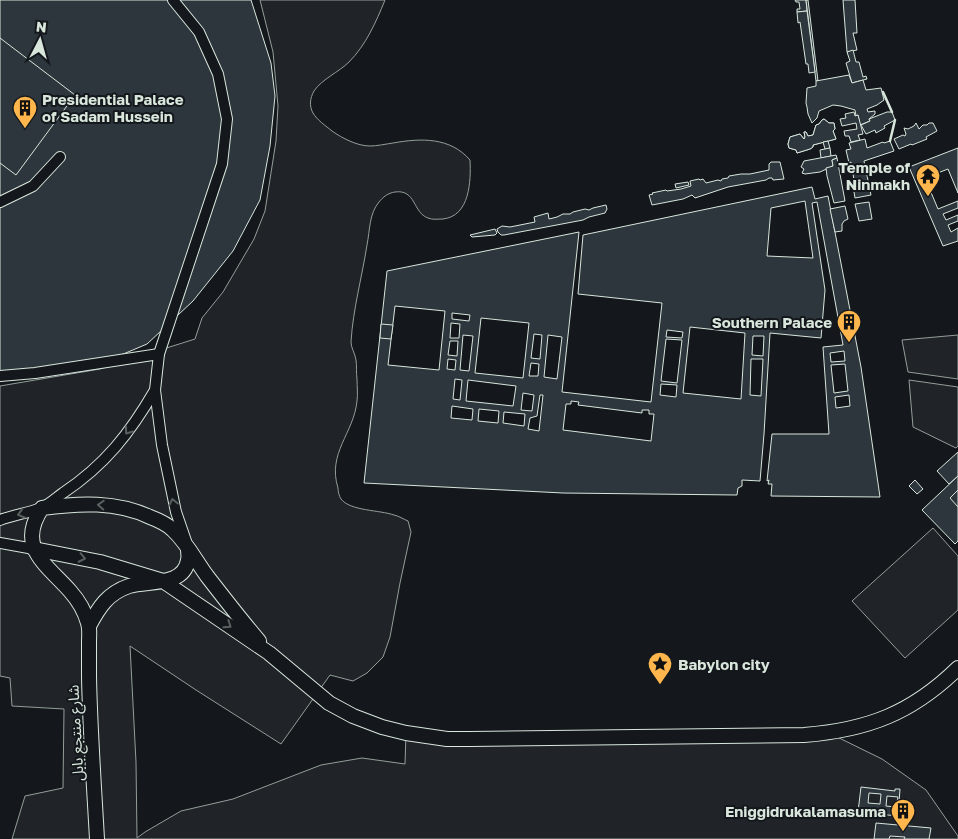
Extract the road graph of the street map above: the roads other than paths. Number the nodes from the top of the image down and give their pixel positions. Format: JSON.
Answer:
{"nodes":[{"id":1,"x":173,"y":0,"type":"edge"},
{"id":2,"x":60,"y":157,"type":"dead end"},
{"id":3,"x":0,"y":202,"type":"edge"},
{"id":4,"x":159,"y":354,"type":"junction"},
{"id":5,"x":0,"y":376,"type":"edge"},
{"id":6,"x":155,"y":390,"type":"junction"},
{"id":7,"x":42,"y":508,"type":"junction"},
{"id":8,"x":0,"y":520,"type":"edge"},
{"id":9,"x":0,"y":543,"type":"edge"},
{"id":10,"x":34,"y":549,"type":"junction"},
{"id":11,"x":188,"y":549,"type":"junction"},
{"id":12,"x":163,"y":582,"type":"junction"},
{"id":13,"x":89,"y":626,"type":"junction"},
{"id":14,"x":269,"y":654,"type":"junction"},
{"id":15,"x":958,"y":668,"type":"edge"},
{"id":16,"x":97,"y":839,"type":"edge"}],
"edges":[{"from":1,"to":4,"type":"street"},
{"from":2,"to":3,"type":"street"},
{"from":4,"to":5,"type":"street"},
{"from":4,"to":6,"type":"street"},
{"from":6,"to":7,"type":"street","one_way":true},
{"from":11,"to":6,"type":"street","one_way":true},
{"from":7,"to":8,"type":"street","one_way":true},
{"from":7,"to":10,"type":"street"},
{"from":11,"to":7,"type":"street","one_way":true},
{"from":9,"to":10,"type":"street"},
{"from":10,"to":12,"type":"street","one_way":true},
{"from":10,"to":13,"type":"street","name":"شارع منتجع بابل"},
{"from":11,"to":12,"type":"street"},
{"from":11,"to":14,"type":"street"},
{"from":12,"to":13,"type":"street","name":"شارع منتجع بابل"},
{"from":12,"to":14,"type":"street","one_way":true},
{"from":13,"to":16,"type":"street","name":"شارع منتجع بابل"},
{"from":14,"to":15,"type":"street"}]}
